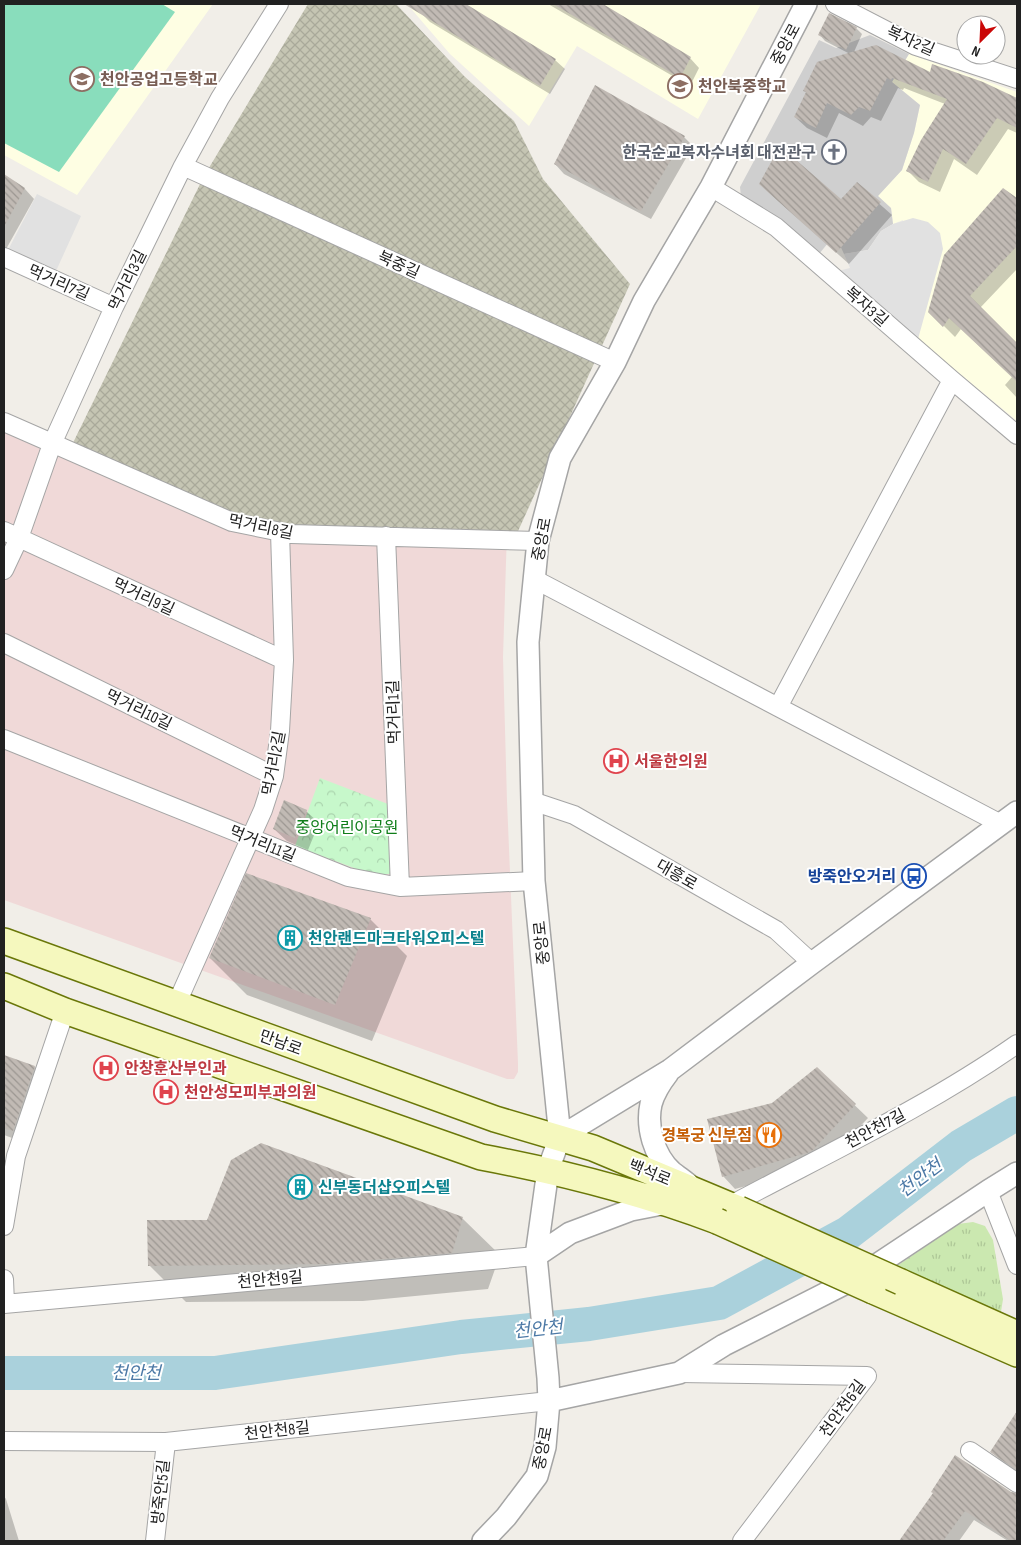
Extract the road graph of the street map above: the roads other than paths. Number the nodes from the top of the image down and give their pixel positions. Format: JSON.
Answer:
{"nodes":[{"id":1,"x":279,"y":4,"type":"edge"},
{"id":2,"x":806,"y":4,"type":"edge"},
{"id":3,"x":835,"y":4,"type":"edge"},
{"id":4,"x":1017,"y":79,"type":"edge"},
{"id":5,"x":183,"y":166,"type":"junction"},
{"id":6,"x":711,"y":186,"type":"junction"},
{"id":7,"x":4,"y":257,"type":"edge"},
{"id":8,"x":114,"y":307,"type":"junction"},
{"id":9,"x":615,"y":362,"type":"junction"},
{"id":10,"x":952,"y":380,"type":"junction"},
{"id":11,"x":4,"y":422,"type":"edge"},
{"id":12,"x":1017,"y":435,"type":"edge"},
{"id":13,"x":52,"y":444,"type":"junction"},
{"id":14,"x":280,"y":532,"type":"junction"},
{"id":15,"x":11,"y":535,"type":"edge"},
{"id":16,"x":386,"y":536,"type":"junction"},
{"id":17,"x":538,"y":541,"type":"junction"},
{"id":18,"x":4,"y":570,"type":"edge"},
{"id":19,"x":534,"y":579,"type":"junction"},
{"id":20,"x":4,"y":643,"type":"edge"},
{"id":21,"x":284,"y":660,"type":"junction"},
{"id":22,"x":778,"y":707,"type":"junction"},
{"id":23,"x":4,"y":739,"type":"edge"},
{"id":24,"x":274,"y":776,"type":"junction"},
{"id":25,"x":532,"y":802,"type":"junction"},
{"id":26,"x":1009,"y":818,"type":"edge"},
{"id":27,"x":251,"y":839,"type":"junction"},
{"id":28,"x":534,"y":881,"type":"junction"},
{"id":29,"x":400,"y":887,"type":"junction"},
{"id":30,"x":4,"y":941,"type":"edge"},
{"id":31,"x":812,"y":963,"type":"junction"},
{"id":32,"x":4,"y":986,"type":"edge"},
{"id":33,"x":176,"y":1005,"type":"junction"},
{"id":34,"x":65,"y":1011,"type":"junction"},
{"id":35,"x":1017,"y":1044,"type":"edge"},
{"id":36,"x":670,"y":1070,"type":"junction"},
{"id":37,"x":416,"y":1090,"type":"junction"},
{"id":38,"x":404,"y":1130,"type":"junction"},
{"id":39,"x":560,"y":1137,"type":"junction"},
{"id":40,"x":548,"y":1170,"type":"junction"},
{"id":41,"x":1017,"y":1173,"type":"edge"},
{"id":42,"x":988,"y":1191,"type":"junction"},
{"id":43,"x":700,"y":1193,"type":"junction"},
{"id":44,"x":669,"y":1203,"type":"junction"},
{"id":45,"x":728,"y":1212,"type":"junction"},
{"id":46,"x":4,"y":1226,"type":"edge"},
{"id":47,"x":536,"y":1256,"type":"junction"},
{"id":48,"x":1017,"y":1265,"type":"edge"},
{"id":49,"x":4,"y":1279,"type":"edge"},
{"id":50,"x":4,"y":1304,"type":"edge"},
{"id":51,"x":1017,"y":1338,"type":"edge"},
{"id":52,"x":679,"y":1373,"type":"junction"},
{"id":53,"x":548,"y":1402,"type":"junction"},
{"id":54,"x":4,"y":1441,"type":"edge"},
{"id":55,"x":166,"y":1442,"type":"junction"},
{"id":56,"x":970,"y":1451,"type":"dead end"},
{"id":57,"x":1017,"y":1483,"type":"edge"},
{"id":58,"x":492,"y":1538,"type":"edge"},
{"id":59,"x":155,"y":1541,"type":"edge"},
{"id":60,"x":742,"y":1541,"type":"edge"}],
"edges":[{"from":1,"to":5,"type":"street","name":"먹거리3길"},
{"from":2,"to":6,"type":"street","name":"중앙로"},
{"from":3,"to":4,"type":"street","name":"복자2길"},
{"from":5,"to":8,"type":"street","name":"먹거리3길"},
{"from":5,"to":9,"type":"street","name":"북중길"},
{"from":6,"to":9,"type":"street","name":"중앙로"},
{"from":6,"to":10,"type":"street","name":"복자3길"},
{"from":7,"to":8,"type":"street","name":"먹거리7길"},
{"from":8,"to":13,"type":"street","name":"먹거리3길"},
{"from":9,"to":17,"type":"street","name":"중앙로"},
{"from":10,"to":12,"type":"street","name":"복자3길"},
{"from":10,"to":22,"type":"street"},
{"from":11,"to":13,"type":"street","name":"먹거리8길"},
{"from":13,"to":14,"type":"street","name":"먹거리8길"},
{"from":13,"to":15,"type":"street","name":"먹거리3길"},
{"from":14,"to":16,"type":"street","name":"먹거리8길"},
{"from":14,"to":21,"type":"street","name":"먹거리2길"},
{"from":15,"to":18,"type":"street","name":"먹거리3길"},
{"from":15,"to":21,"type":"street","name":"먹거리9길"},
{"from":16,"to":17,"type":"street","name":"먹거리8길"},
{"from":16,"to":29,"type":"street","name":"먹거리1길"},
{"from":17,"to":19,"type":"street","name":"중앙로"},
{"from":19,"to":22,"type":"street"},
{"from":19,"to":25,"type":"street","name":"중앙로"},
{"from":20,"to":24,"type":"street","name":"먹거리10길"},
{"from":21,"to":24,"type":"street","name":"먹거리2길"},
{"from":22,"to":26,"type":"street"},
{"from":23,"to":27,"type":"street","name":"먹거리11길"},
{"from":24,"to":27,"type":"street","name":"먹거리2길"},
{"from":25,"to":28,"type":"street","name":"중앙로"},
{"from":25,"to":31,"type":"street","name":"대흥로"},
{"from":26,"to":31,"type":"street"},
{"from":27,"to":29,"type":"street","name":"먹거리11길"},
{"from":27,"to":33,"type":"street","name":"먹거리2길"},
{"from":28,"to":29,"type":"street","name":"먹거리11길"},
{"from":28,"to":39,"type":"street","name":"중앙로"},
{"from":30,"to":33,"type":"main road","name":"만남로"},
{"from":31,"to":36,"type":"street"},
{"from":32,"to":34,"type":"main road"},
{"from":33,"to":37,"type":"main road","name":"만남로"},
{"from":34,"to":38,"type":"main road"},
{"from":34,"to":46,"type":"street"},
{"from":35,"to":45,"type":"street","name":"천안천7길"},
{"from":36,"to":39,"type":"street"},
{"from":36,"to":43,"type":"street"},
{"from":37,"to":38,"type":"main road"},
{"from":37,"to":39,"type":"main road","name":"만남로"},
{"from":38,"to":40,"type":"main road"},
{"from":39,"to":40,"type":"street"},
{"from":39,"to":43,"type":"main road","name":"백석로"},
{"from":40,"to":44,"type":"main road","name":"백석로"},
{"from":40,"to":47,"type":"street"},
{"from":41,"to":42,"type":"street","name":"천안천6길"},
{"from":42,"to":48,"type":"street"},
{"from":42,"to":52,"type":"street","name":"천안천6길"},
{"from":43,"to":45,"type":"main road","name":"백석로"},
{"from":44,"to":45,"type":"main road","name":"백석로"},
{"from":44,"to":47,"type":"street"},
{"from":45,"to":51,"type":"main road","bridge":true},
{"from":45,"to":51,"type":"main road","bridge":true},
{"from":47,"to":50,"type":"street","name":"천안천9길"},
{"from":47,"to":53,"type":"street","name":"중앙로"},
{"from":49,"to":50,"type":"street"},
{"from":52,"to":53,"type":"street","name":"천안천6길"},
{"from":52,"to":60,"type":"street","name":"천안천6길"},
{"from":53,"to":55,"type":"street","name":"천안천8길"},
{"from":53,"to":58,"type":"street","name":"중앙로"},
{"from":54,"to":55,"type":"street","name":"천안천8길"},
{"from":55,"to":59,"type":"street","name":"방죽안5길"},
{"from":56,"to":57,"type":"street"}]}
